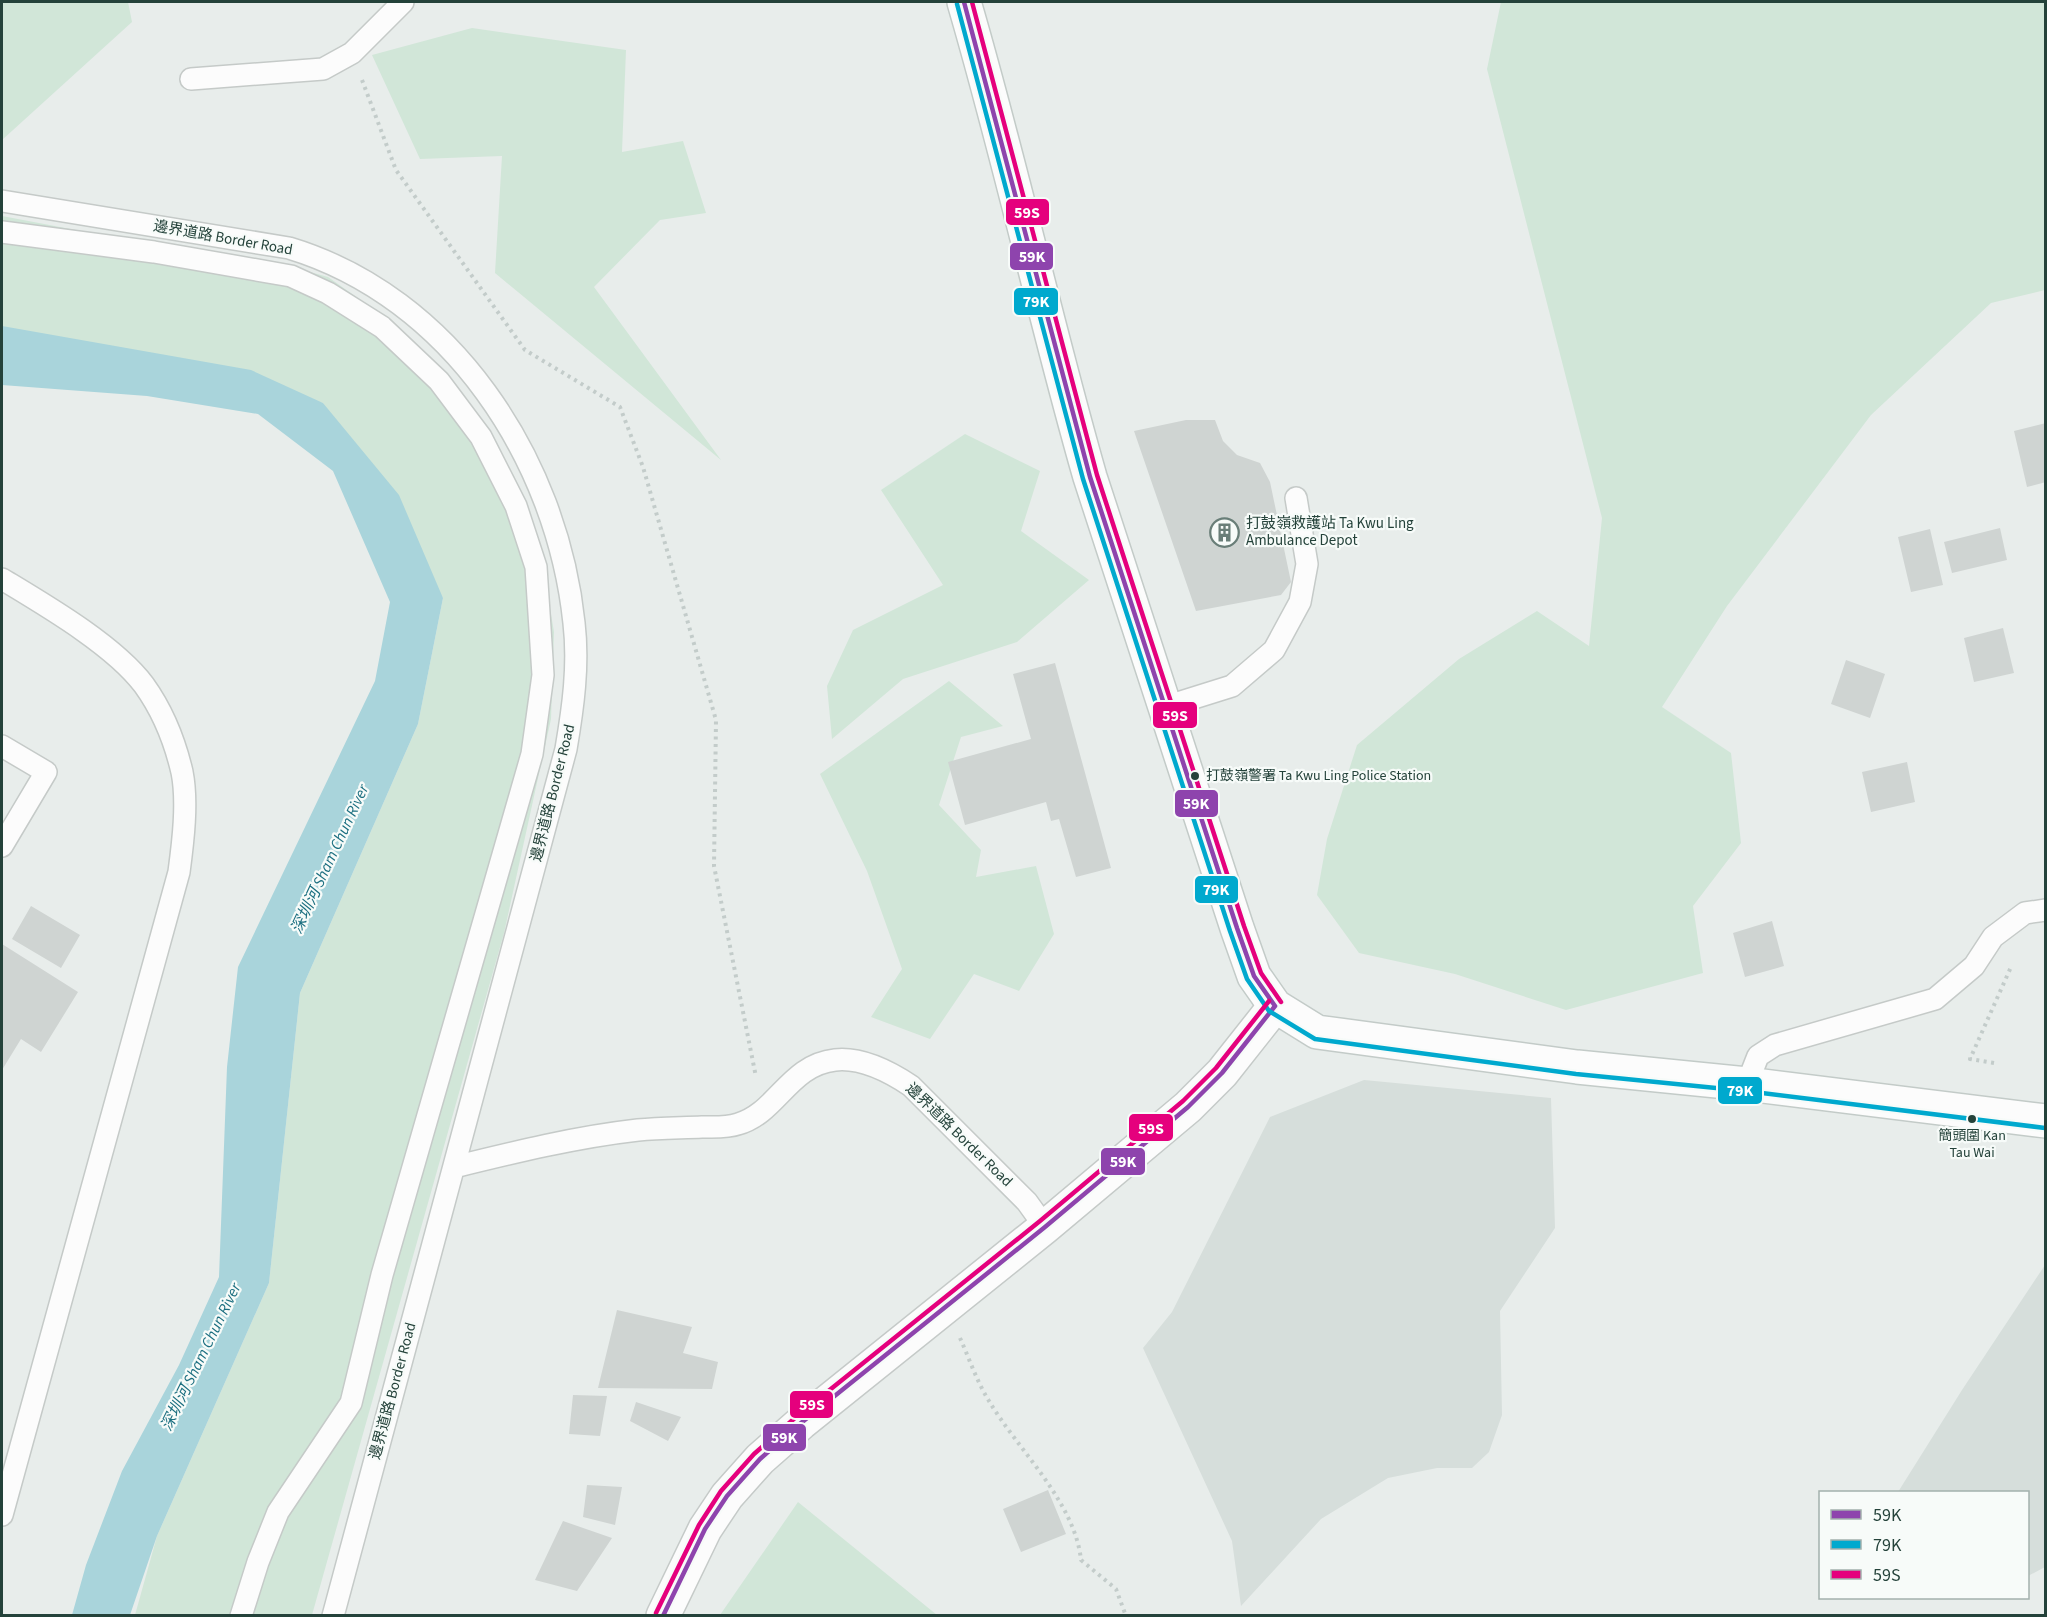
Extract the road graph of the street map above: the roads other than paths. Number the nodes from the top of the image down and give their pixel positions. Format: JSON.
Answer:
{"nodes":[{"id":1,"x":404,"y":2,"type":"edge"},
{"id":2,"x":964,"y":2,"type":"edge"},
{"id":3,"x":191,"y":79,"type":"dead end"},
{"id":4,"x":2,"y":201,"type":"edge"},
{"id":5,"x":2,"y":232,"type":"edge"},
{"id":6,"x":1296,"y":498,"type":"dead end"},
{"id":7,"x":2,"y":579,"type":"edge"},
{"id":8,"x":1165,"y":707,"type":"junction"},
{"id":9,"x":2,"y":746,"type":"edge"},
{"id":10,"x":2,"y":846,"type":"edge"},
{"id":11,"x":2046,"y":910,"type":"edge"},
{"id":12,"x":1275,"y":1006,"type":"junction"},
{"id":13,"x":1747,"y":1084,"type":"junction"},
{"id":14,"x":2046,"y":1121,"type":"edge"},
{"id":15,"x":454,"y":1167,"type":"junction"},
{"id":16,"x":1045,"y":1227,"type":"junction"},
{"id":17,"x":2,"y":1515,"type":"edge"},
{"id":18,"x":242,"y":1616,"type":"edge"},
{"id":19,"x":333,"y":1616,"type":"edge"},
{"id":20,"x":663,"y":1616,"type":"edge"}],
"edges":[{"from":1,"to":3,"type":"lane"},
{"from":2,"to":8,"type":"street"},
{"from":4,"to":15,"type":"lane","name":"邊界道路 Border Road"},
{"from":5,"to":18,"type":"lane"},
{"from":6,"to":8,"type":"lane"},
{"from":7,"to":17,"type":"lane"},
{"from":8,"to":12,"type":"street"},
{"from":9,"to":10,"type":"lane"},
{"from":11,"to":13,"type":"lane"},
{"from":12,"to":13,"type":"street"},
{"from":12,"to":16,"type":"street"},
{"from":13,"to":14,"type":"street"},
{"from":15,"to":16,"type":"lane","name":"邊界道路 Border Road"},
{"from":15,"to":19,"type":"lane","name":"邊界道路 Border Road"},
{"from":16,"to":20,"type":"street"}]}
